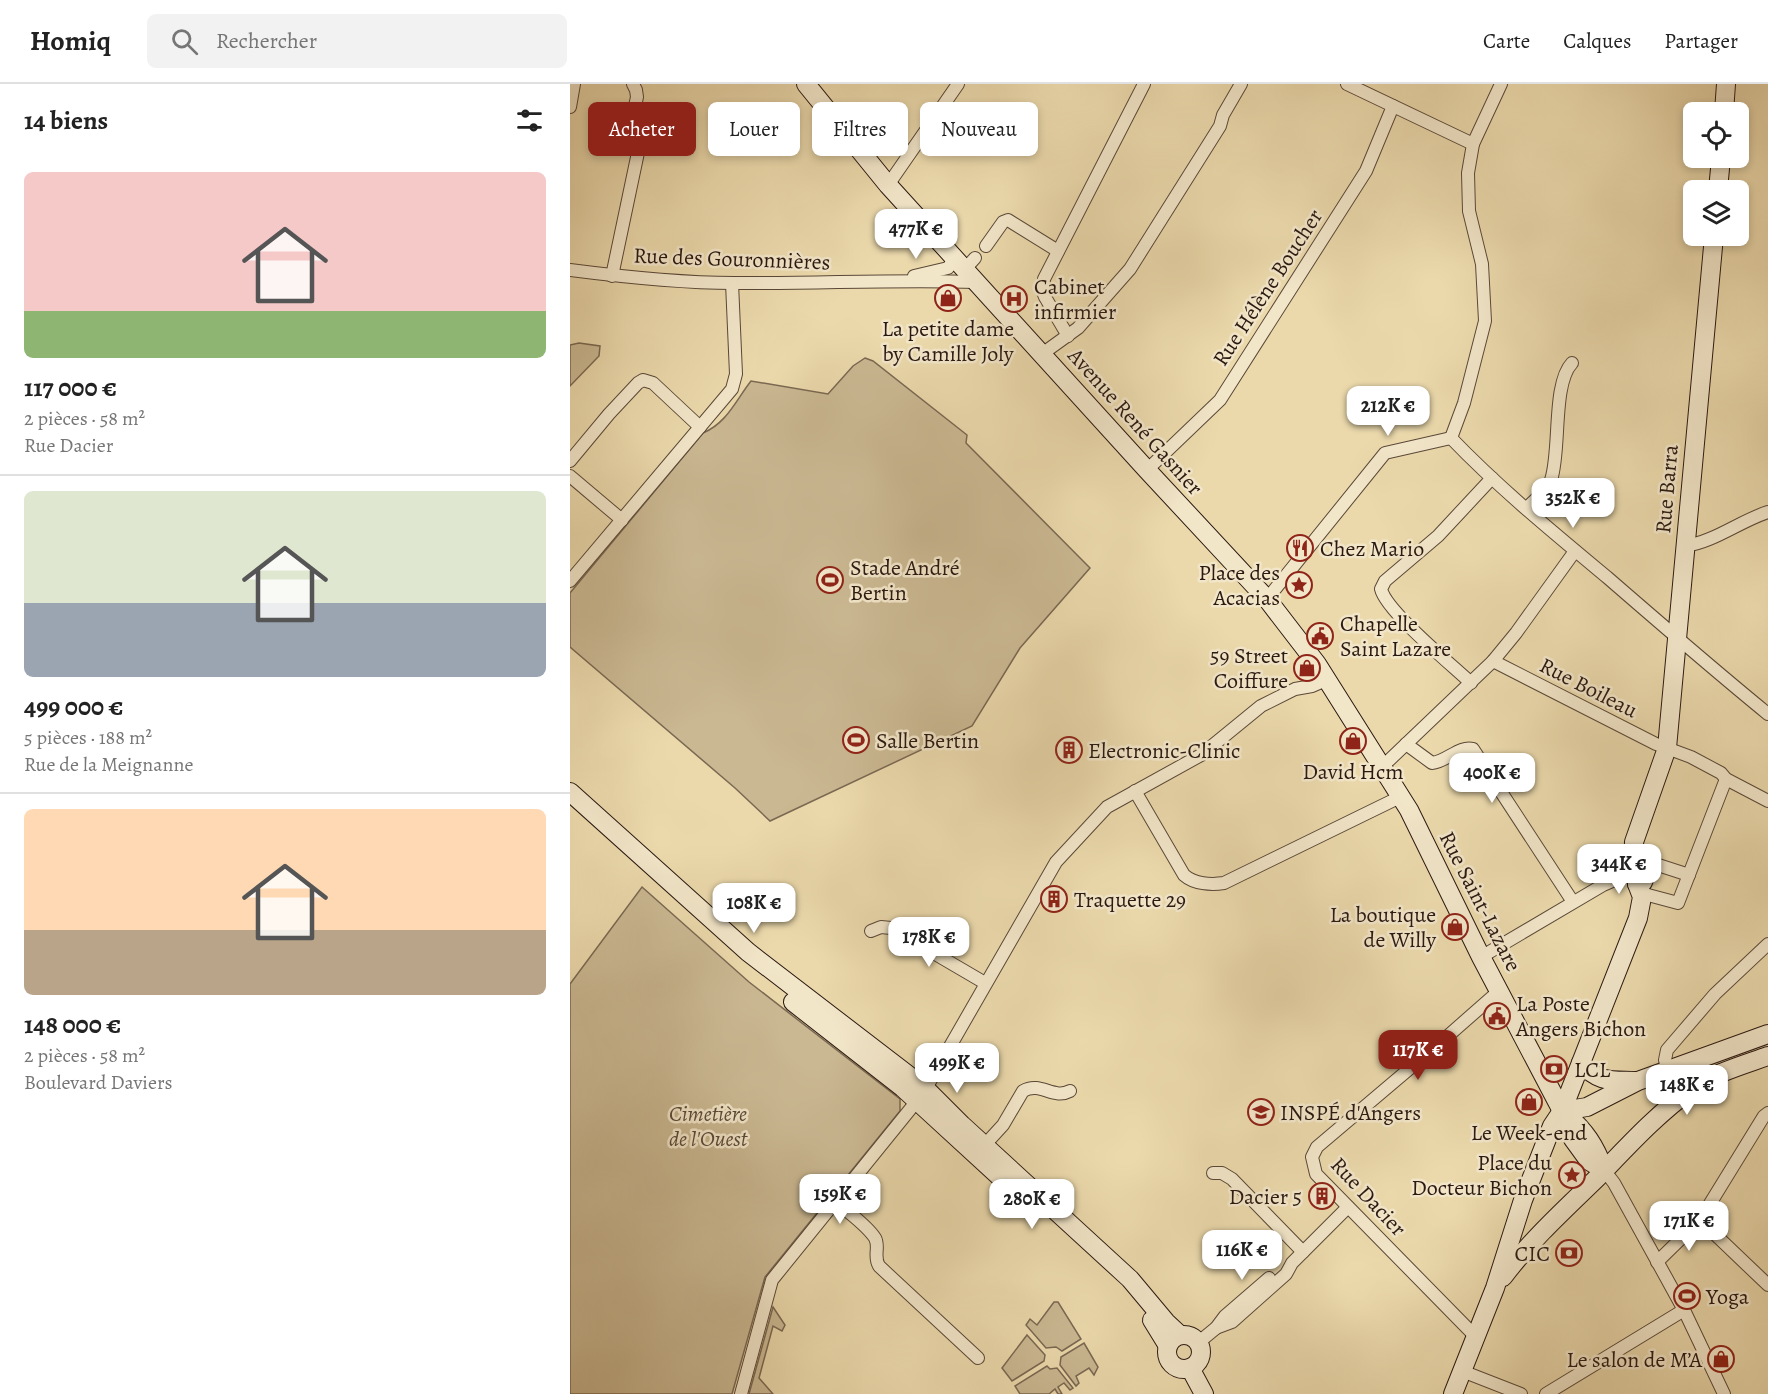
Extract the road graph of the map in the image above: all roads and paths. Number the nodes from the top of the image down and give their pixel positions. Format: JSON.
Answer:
{"nodes":[{"id":1,"x":574,"y":84,"type":"edge"},
{"id":2,"x":633,"y":84,"type":"edge"},
{"id":3,"x":806,"y":84,"type":"edge"},
{"id":4,"x":958,"y":84,"type":"edge"},
{"id":5,"x":1144,"y":84,"type":"edge"},
{"id":6,"x":1241,"y":84,"type":"edge"},
{"id":7,"x":1347,"y":84,"type":"edge"},
{"id":8,"x":1501,"y":84,"type":"edge"},
{"id":9,"x":1726,"y":84,"type":"edge"},
{"id":10,"x":1725,"y":102,"type":"edge"},
{"id":11,"x":1393,"y":106,"type":"junction"},
{"id":12,"x":570,"y":107,"type":"edge"},
{"id":13,"x":1473,"y":144,"type":"junction"},
{"id":14,"x":888,"y":185,"type":"junction"},
{"id":15,"x":986,"y":246,"type":"dead end"},
{"id":16,"x":1713,"y":246,"type":"edge"},
{"id":17,"x":1058,"y":251,"type":"junction"},
{"id":18,"x":968,"y":267,"type":"junction"},
{"id":19,"x":570,"y":270,"type":"edge"},
{"id":20,"x":612,"y":276,"type":"junction"},
{"id":21,"x":893,"y":280,"type":"junction"},
{"id":22,"x":732,"y":284,"type":"junction"},
{"id":23,"x":1068,"y":336,"type":"junction"},
{"id":24,"x":1042,"y":354,"type":"junction"},
{"id":25,"x":1572,"y":363,"type":"dead end"},
{"id":26,"x":700,"y":427,"type":"junction"},
{"id":27,"x":1451,"y":438,"type":"junction"},
{"id":28,"x":570,"y":461,"type":"edge"},
{"id":29,"x":1147,"y":470,"type":"junction"},
{"id":30,"x":570,"y":476,"type":"edge"},
{"id":31,"x":1492,"y":478,"type":"junction"},
{"id":32,"x":1527,"y":508,"type":"junction"},
{"id":33,"x":1768,"y":512,"type":"edge"},
{"id":34,"x":622,"y":520,"type":"junction"},
{"id":35,"x":1685,"y":546,"type":"junction"},
{"id":36,"x":1575,"y":551,"type":"junction"},
{"id":37,"x":570,"y":581,"type":"edge"},
{"id":38,"x":1267,"y":599,"type":"junction"},
{"id":39,"x":1677,"y":639,"type":"junction"},
{"id":40,"x":1493,"y":661,"type":"junction"},
{"id":41,"x":1328,"y":679,"type":"junction"},
{"id":42,"x":1471,"y":682,"type":"junction"},
{"id":43,"x":1768,"y":714,"type":"edge"},
{"id":44,"x":1406,"y":744,"type":"junction"},
{"id":45,"x":1667,"y":748,"type":"junction"},
{"id":46,"x":1383,"y":766,"type":"junction"},
{"id":47,"x":1726,"y":779,"type":"junction"},
{"id":48,"x":1135,"y":791,"type":"junction"},
{"id":49,"x":570,"y":792,"type":"edge"},
{"id":50,"x":1400,"y":797,"type":"junction"},
{"id":51,"x":1768,"y":801,"type":"edge"},
{"id":52,"x":570,"y":805,"type":"edge"},
{"id":53,"x":1689,"y":875,"type":"junction"},
{"id":54,"x":1637,"y":876,"type":"junction"},
{"id":55,"x":1573,"y":902,"type":"junction"},
{"id":56,"x":871,"y":931,"type":"dead end"},
{"id":57,"x":1768,"y":944,"type":"edge"},
{"id":58,"x":1481,"y":957,"type":"junction"},
{"id":59,"x":985,"y":983,"type":"junction"},
{"id":60,"x":1499,"y":991,"type":"junction"},
{"id":61,"x":1768,"y":1034,"type":"edge"},
{"id":62,"x":1767,"y":1058,"type":"edge"},
{"id":63,"x":1581,"y":1063,"type":"junction"},
{"id":64,"x":1668,"y":1069,"type":"junction"},
{"id":65,"x":1638,"y":1081,"type":"junction"},
{"id":66,"x":1070,"y":1091,"type":"dead end"},
{"id":67,"x":921,"y":1094,"type":"junction"},
{"id":68,"x":1562,"y":1111,"type":"junction"},
{"id":69,"x":1768,"y":1113,"type":"edge"},
{"id":70,"x":980,"y":1150,"type":"junction"},
{"id":71,"x":1604,"y":1170,"type":"junction"},
{"id":72,"x":1213,"y":1173,"type":"dead end"},
{"id":73,"x":836,"y":1201,"type":"junction"},
{"id":74,"x":1348,"y":1207,"type":"junction"},
{"id":75,"x":1700,"y":1220,"type":"junction"},
{"id":76,"x":1303,"y":1252,"type":"junction"},
{"id":77,"x":1657,"y":1262,"type":"junction"},
{"id":78,"x":1768,"y":1286,"type":"edge"},
{"id":79,"x":1495,"y":1288,"type":"junction"},
{"id":80,"x":1684,"y":1310,"type":"junction"},
{"id":81,"x":1476,"y":1337,"type":"junction"},
{"id":82,"x":1174,"y":1341,"type":"junction"},
{"id":83,"x":1199,"y":1342,"type":"junction"},
{"id":84,"x":978,"y":1358,"type":"dead end"},
{"id":85,"x":1190,"y":1368,"type":"junction"},
{"id":86,"x":1462,"y":1371,"type":"junction"},
{"id":87,"x":741,"y":1394,"type":"edge"},
{"id":88,"x":1204,"y":1394,"type":"edge"},
{"id":89,"x":1453,"y":1394,"type":"edge"},
{"id":90,"x":1521,"y":1394,"type":"edge"},
{"id":91,"x":1546,"y":1394,"type":"edge"},
{"id":92,"x":1724,"y":1394,"type":"edge"}],
"edges":[{"from":1,"to":12,"type":"street"},
{"from":2,"to":20,"type":"street"},
{"from":3,"to":14,"type":"main road","name":"Avenue René Gasnier"},
{"from":4,"to":14,"type":"street"},
{"from":5,"to":17,"type":"street"},
{"from":6,"to":23,"type":"street"},
{"from":7,"to":11,"type":"street"},
{"from":8,"to":13,"type":"street"},
{"from":9,"to":10,"type":"main road"},
{"from":11,"to":13,"type":"street"},
{"from":11,"to":29,"type":"street","name":"Rue Hélène Boucher"},
{"from":13,"to":27,"type":"street"},
{"from":14,"to":18,"type":"main road","name":"Avenue René Gasnier"},
{"from":15,"to":17,"type":"street"},
{"from":16,"to":35,"type":"main road","name":"Rue Barra"},
{"from":17,"to":23,"type":"street"},
{"from":18,"to":21,"type":"street","name":"Rue des Gouronnières"},
{"from":18,"to":21,"type":"street","name":"Rue des Gouronnières"},
{"from":18,"to":24,"type":"main road","name":"Avenue René Gasnier"},
{"from":19,"to":20,"type":"street","name":"Rue des Gouronnières"},
{"from":20,"to":22,"type":"street","name":"Rue des Gouronnières"},
{"from":21,"to":22,"type":"street","name":"Rue des Gouronnières"},
{"from":22,"to":26,"type":"street"},
{"from":23,"to":24,"type":"street"},
{"from":24,"to":29,"type":"main road","name":"Avenue René Gasnier"},
{"from":25,"to":32,"type":"street"},
{"from":26,"to":28,"type":"street"},
{"from":26,"to":34,"type":"street"},
{"from":27,"to":31,"type":"street"},
{"from":27,"to":38,"type":"street"},
{"from":29,"to":38,"type":"main road","name":"Avenue René Gasnier"},
{"from":30,"to":34,"type":"street"},
{"from":31,"to":32,"type":"street"},
{"from":31,"to":42,"type":"street"},
{"from":32,"to":36,"type":"street"},
{"from":33,"to":35,"type":"street"},
{"from":34,"to":37,"type":"street"},
{"from":35,"to":39,"type":"main road","name":"Rue Barra"},
{"from":36,"to":39,"type":"street"},
{"from":36,"to":40,"type":"street"},
{"from":38,"to":41,"type":"main road","name":"Rue Saint-Lazare"},
{"from":39,"to":43,"type":"street"},
{"from":39,"to":45,"type":"main road","name":"Rue Barra"},
{"from":40,"to":42,"type":"street"},
{"from":40,"to":45,"type":"street","name":"Rue Boileau"},
{"from":41,"to":46,"type":"main road","name":"Rue Saint-Lazare"},
{"from":41,"to":48,"type":"street"},
{"from":42,"to":44,"type":"street"},
{"from":44,"to":46,"type":"street"},
{"from":44,"to":55,"type":"street"},
{"from":45,"to":47,"type":"street","name":"Rue Boileau"},
{"from":45,"to":54,"type":"main road","name":"Rue Barra"},
{"from":46,"to":50,"type":"main road","name":"Rue Saint-Lazare"},
{"from":47,"to":51,"type":"street","name":"Rue Boileau"},
{"from":47,"to":53,"type":"street"},
{"from":48,"to":50,"type":"street"},
{"from":48,"to":59,"type":"street"},
{"from":49,"to":67,"type":"main road"},
{"from":50,"to":58,"type":"main road","name":"Rue Saint-Lazare"},
{"from":52,"to":67,"type":"main road"},
{"from":53,"to":54,"type":"street"},
{"from":53,"to":54,"type":"street"},
{"from":54,"to":55,"type":"street"},
{"from":54,"to":63,"type":"main road","name":"Rue Barra"},
{"from":55,"to":58,"type":"street"},
{"from":56,"to":59,"type":"street"},
{"from":57,"to":64,"type":"street"},
{"from":58,"to":60,"type":"main road","name":"Rue Saint-Lazare"},
{"from":59,"to":67,"type":"street"},
{"from":60,"to":68,"type":"main road","name":"Rue Saint-Lazare"},
{"from":60,"to":74,"type":"street","name":"Rue Dacier"},
{"from":61,"to":64,"type":"main road"},
{"from":62,"to":71,"type":"main road"},
{"from":63,"to":65,"type":"main road"},
{"from":63,"to":68,"type":"main road","name":"Rue Barra"},
{"from":64,"to":65,"type":"main road"},
{"from":65,"to":68,"type":"main road"},
{"from":66,"to":70,"type":"street"},
{"from":67,"to":70,"type":"main road"},
{"from":67,"to":73,"type":"street"},
{"from":68,"to":71,"type":"main road","name":"Rue Saint-Lazare"},
{"from":68,"to":79,"type":"main road","name":"Rue Barra"},
{"from":69,"to":75,"type":"street"},
{"from":70,"to":82,"type":"main road"},
{"from":71,"to":77,"type":"street"},
{"from":71,"to":79,"type":"main road"},
{"from":72,"to":76,"type":"street"},
{"from":73,"to":84,"type":"street"},
{"from":73,"to":87,"type":"street"},
{"from":74,"to":76,"type":"street"},
{"from":74,"to":81,"type":"street","name":"Rue Dacier"},
{"from":75,"to":77,"type":"street"},
{"from":75,"to":78,"type":"street"},
{"from":76,"to":83,"type":"street"},
{"from":77,"to":80,"type":"street"},
{"from":79,"to":81,"type":"main road"},
{"from":80,"to":91,"type":"street"},
{"from":80,"to":92,"type":"street"},
{"from":81,"to":86,"type":"main road"},
{"from":82,"to":83,"type":"main road"},
{"from":82,"to":85,"type":"main road"},
{"from":83,"to":85,"type":"main road"},
{"from":85,"to":88,"type":"main road"},
{"from":86,"to":89,"type":"main road"},
{"from":86,"to":90,"type":"street"}]}
